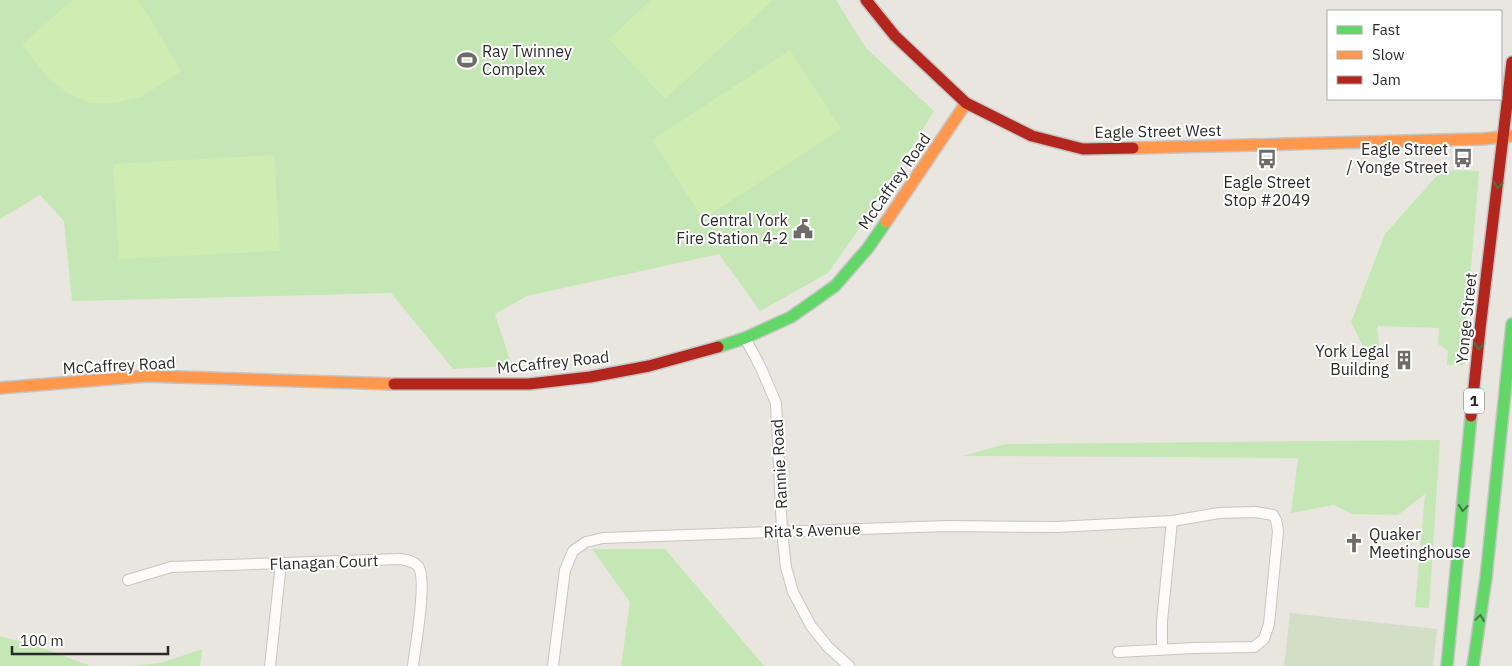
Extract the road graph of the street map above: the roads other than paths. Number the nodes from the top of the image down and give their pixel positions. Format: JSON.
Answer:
{"nodes":[{"id":1,"x":866,"y":0,"type":"edge"},
{"id":2,"x":1512,"y":62,"type":"edge"},
{"id":3,"x":966,"y":103,"type":"junction"},
{"id":4,"x":1508,"y":136,"type":"edge"},
{"id":5,"x":1512,"y":324,"type":"edge"},
{"id":6,"x":745,"y":338,"type":"junction"},
{"id":7,"x":0,"y":388,"type":"edge"},
{"id":8,"x":1172,"y":520,"type":"junction"},
{"id":9,"x":782,"y":532,"type":"junction"},
{"id":10,"x":281,"y":563,"type":"junction"},
{"id":11,"x":128,"y":580,"type":"dead end"},
{"id":12,"x":1162,"y":649,"type":"junction"},
{"id":13,"x":1118,"y":652,"type":"dead end"},
{"id":14,"x":270,"y":666,"type":"edge"},
{"id":15,"x":413,"y":666,"type":"edge"},
{"id":16,"x":552,"y":666,"type":"edge"},
{"id":17,"x":848,"y":666,"type":"edge"},
{"id":18,"x":1447,"y":666,"type":"edge"},
{"id":19,"x":1473,"y":666,"type":"edge"}],
"edges":[{"from":1,"to":3,"type":"main road","name":"Eagle Street West"},
{"from":2,"to":4,"type":"main road","name":"Yonge Street","number":"1"},
{"from":3,"to":4,"type":"main road","name":"Eagle Street West"},
{"from":3,"to":6,"type":"main road","name":"McCaffrey Road"},
{"from":4,"to":18,"type":"main road","name":"Yonge Street","number":"1","one_way":true},
{"from":19,"to":5,"type":"main road","number":"1","one_way":true},
{"from":6,"to":7,"type":"main road","name":"McCaffrey Road"},
{"from":6,"to":9,"type":"street","name":"Rannie Road"},
{"from":8,"to":9,"type":"street","name":"Rita's Avenue"},
{"from":8,"to":12,"type":"street"},
{"from":8,"to":12,"type":"street","name":"Rita's Avenue"},
{"from":9,"to":16,"type":"street","name":"Rita's Avenue"},
{"from":9,"to":17,"type":"street","name":"Rannie Road"},
{"from":10,"to":11,"type":"street","name":"Flanagan Court"},
{"from":10,"to":14,"type":"street"},
{"from":10,"to":15,"type":"street","name":"Flanagan Court"},
{"from":12,"to":13,"type":"street"}]}
